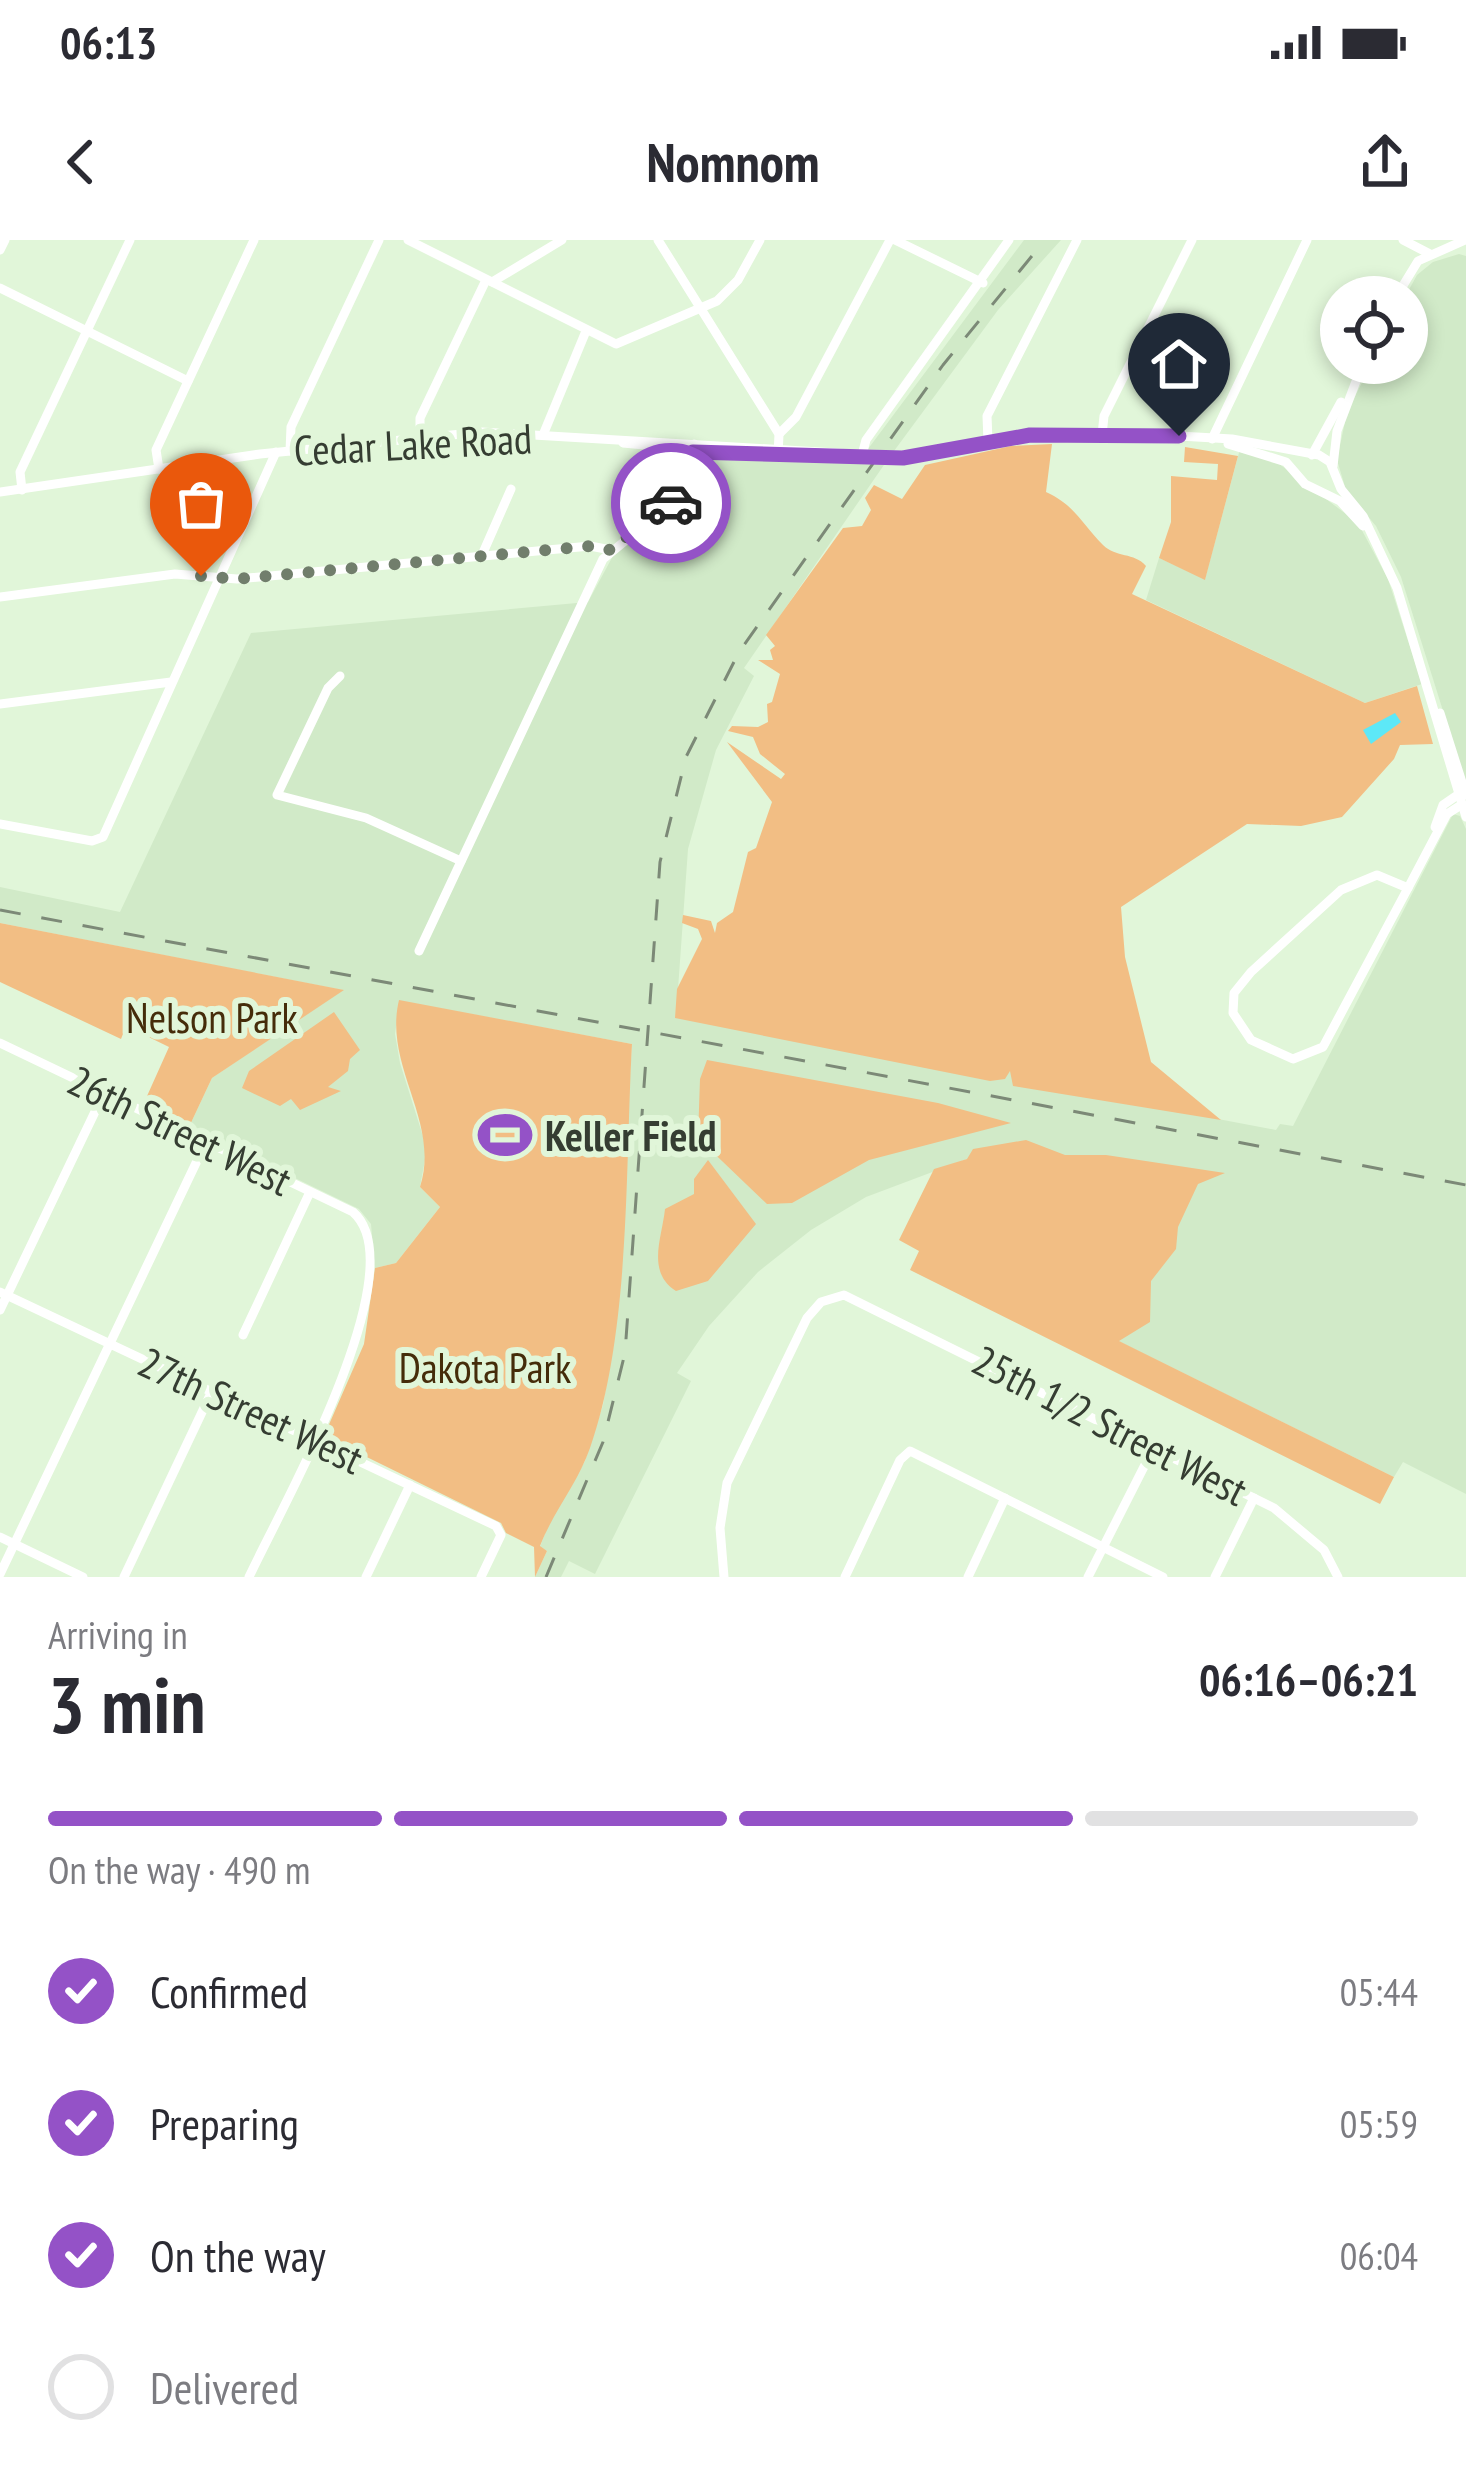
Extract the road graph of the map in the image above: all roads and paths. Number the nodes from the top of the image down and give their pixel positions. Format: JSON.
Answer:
{"nodes":[{"id":1,"x":4,"y":240,"type":"edge"},
{"id":2,"x":130,"y":240,"type":"edge"},
{"id":3,"x":254,"y":240,"type":"edge"},
{"id":4,"x":379,"y":240,"type":"edge"},
{"id":5,"x":408,"y":240,"type":"edge"},
{"id":6,"x":562,"y":240,"type":"edge"},
{"id":7,"x":658,"y":240,"type":"edge"},
{"id":8,"x":760,"y":240,"type":"edge"},
{"id":9,"x":892,"y":240,"type":"edge"},
{"id":10,"x":1009,"y":240,"type":"edge"},
{"id":11,"x":1077,"y":240,"type":"edge"},
{"id":12,"x":1192,"y":240,"type":"edge"},
{"id":13,"x":1307,"y":240,"type":"edge"},
{"id":14,"x":1403,"y":240,"type":"edge"},
{"id":15,"x":1465,"y":241,"type":"edge"},
{"id":16,"x":0,"y":250,"type":"edge"},
{"id":17,"x":1430,"y":254,"type":"junction"},
{"id":18,"x":1407,"y":276,"type":"edge"},
{"id":19,"x":489,"y":281,"type":"junction"},
{"id":20,"x":983,"y":283,"type":"junction"},
{"id":21,"x":0,"y":288,"type":"edge"},
{"id":22,"x":701,"y":310,"type":"junction"},
{"id":23,"x":88,"y":331,"type":"junction"},
{"id":24,"x":586,"y":331,"type":"junction"},
{"id":25,"x":188,"y":382,"type":"junction"},
{"id":26,"x":1352,"y":384,"type":"edge"},
{"id":27,"x":1348,"y":393,"type":"junction"},
{"id":28,"x":779,"y":434,"type":"junction"},
{"id":29,"x":543,"y":435,"type":"junction"},
{"id":30,"x":1102,"y":435,"type":"junction"},
{"id":31,"x":420,"y":437,"type":"junction"},
{"id":32,"x":1212,"y":439,"type":"junction"},
{"id":33,"x":988,"y":441,"type":"junction"},
{"id":34,"x":693,"y":448,"type":"junction"},
{"id":35,"x":290,"y":451,"type":"junction"},
{"id":36,"x":276,"y":452,"type":"junction"},
{"id":37,"x":778,"y":453,"type":"junction"},
{"id":38,"x":862,"y":455,"type":"junction"},
{"id":39,"x":1310,"y":457,"type":"junction"},
{"id":40,"x":159,"y":470,"type":"junction"},
{"id":41,"x":1334,"y":471,"type":"junction"},
{"id":42,"x":1301,"y":477,"type":"junction"},
{"id":43,"x":1313,"y":488,"type":"junction"},
{"id":44,"x":22,"y":490,"type":"junction"},
{"id":45,"x":511,"y":490,"type":"dead end"},
{"id":46,"x":0,"y":493,"type":"edge"},
{"id":47,"x":637,"y":509,"type":"dead end"},
{"id":48,"x":645,"y":522,"type":"junction"},
{"id":49,"x":1376,"y":542,"type":"junction"},
{"id":50,"x":610,"y":550,"type":"junction"},
{"id":51,"x":482,"y":556,"type":"junction"},
{"id":52,"x":220,"y":579,"type":"junction"},
{"id":53,"x":0,"y":597,"type":"edge"},
{"id":54,"x":340,"y":676,"type":"dead end"},
{"id":55,"x":171,"y":682,"type":"junction"},
{"id":56,"x":0,"y":704,"type":"edge"},
{"id":57,"x":1463,"y":798,"type":"edge"},
{"id":58,"x":1466,"y":818,"type":"edge"},
{"id":59,"x":0,"y":824,"type":"edge"},
{"id":60,"x":460,"y":861,"type":"junction"},
{"id":61,"x":1408,"y":888,"type":"junction"},
{"id":62,"x":419,"y":952,"type":"dead end"},
{"id":63,"x":0,"y":1045,"type":"edge"},
{"id":64,"x":104,"y":1093,"type":"junction"},
{"id":65,"x":206,"y":1142,"type":"junction"},
{"id":66,"x":310,"y":1192,"type":"junction"},
{"id":67,"x":4,"y":1293,"type":"edge"},
{"id":68,"x":0,"y":1310,"type":"edge"},
{"id":69,"x":243,"y":1335,"type":"dead end"},
{"id":70,"x":110,"y":1342,"type":"junction"},
{"id":71,"x":212,"y":1391,"type":"junction"},
{"id":72,"x":313,"y":1440,"type":"junction"},
{"id":73,"x":1154,"y":1447,"type":"junction"},
{"id":74,"x":410,"y":1485,"type":"junction"},
{"id":75,"x":1005,"y":1498,"type":"junction"},
{"id":76,"x":1254,"y":1498,"type":"junction"},
{"id":77,"x":0,"y":1537,"type":"edge"},
{"id":78,"x":14,"y":1544,"type":"junction"},
{"id":79,"x":1105,"y":1548,"type":"junction"},
{"id":80,"x":0,"y":1574,"type":"edge"},
{"id":81,"x":82,"y":1577,"type":"edge"},
{"id":82,"x":124,"y":1577,"type":"edge"},
{"id":83,"x":249,"y":1577,"type":"edge"},
{"id":84,"x":366,"y":1577,"type":"edge"},
{"id":85,"x":481,"y":1577,"type":"edge"},
{"id":86,"x":724,"y":1577,"type":"edge"},
{"id":87,"x":845,"y":1577,"type":"edge"},
{"id":88,"x":968,"y":1577,"type":"edge"},
{"id":89,"x":1088,"y":1577,"type":"edge"},
{"id":90,"x":1163,"y":1577,"type":"edge"},
{"id":91,"x":1215,"y":1577,"type":"edge"},
{"id":92,"x":1338,"y":1577,"type":"edge"}],
"edges":[{"from":1,"to":16,"type":"street"},
{"from":2,"to":23,"type":"street"},
{"from":3,"to":25,"type":"street"},
{"from":4,"to":35,"type":"street"},
{"from":5,"to":19,"type":"street"},
{"from":6,"to":19,"type":"street"},
{"from":7,"to":22,"type":"street"},
{"from":8,"to":22,"type":"street"},
{"from":9,"to":20,"type":"street"},
{"from":9,"to":28,"type":"street"},
{"from":10,"to":20,"type":"street"},
{"from":11,"to":33,"type":"street"},
{"from":12,"to":30,"type":"street"},
{"from":13,"to":32,"type":"street"},
{"from":14,"to":17,"type":"street"},
{"from":15,"to":17,"type":"street"},
{"from":17,"to":18,"type":"street"},
{"from":19,"to":24,"type":"street"},
{"from":19,"to":31,"type":"street"},
{"from":20,"to":38,"type":"street"},
{"from":21,"to":23,"type":"street"},
{"from":22,"to":24,"type":"street"},
{"from":22,"to":28,"type":"street"},
{"from":23,"to":25,"type":"street"},
{"from":23,"to":44,"type":"street"},
{"from":24,"to":29,"type":"street"},
{"from":25,"to":40,"type":"street"},
{"from":26,"to":27,"type":"street"},
{"from":27,"to":39,"type":"street"},
{"from":27,"to":41,"type":"street"},
{"from":28,"to":37,"type":"street"},
{"from":29,"to":31,"type":"street","name":"Cedar Lake Road"},
{"from":29,"to":34,"type":"street","name":"Cedar Lake Road"},
{"from":30,"to":32,"type":"street","name":"Cedar Lake Road"},
{"from":30,"to":33,"type":"street","name":"Cedar Lake Road"},
{"from":31,"to":35,"type":"street","name":"Cedar Lake Road"},
{"from":32,"to":39,"type":"street","name":"Cedar Lake Road"},
{"from":32,"to":42,"type":"street","name":"Cedar Lake Road"},
{"from":33,"to":38,"type":"street","name":"Cedar Lake Road"},
{"from":34,"to":37,"type":"street","name":"Cedar Lake Road"},
{"from":34,"to":48,"type":"street"},
{"from":35,"to":36,"type":"street","name":"Cedar Lake Road"},
{"from":36,"to":40,"type":"street","name":"Cedar Lake Road"},
{"from":36,"to":52,"type":"street"},
{"from":37,"to":38,"type":"street","name":"Cedar Lake Road"},
{"from":39,"to":41,"type":"street","name":"Cedar Lake Road"},
{"from":39,"to":42,"type":"street"},
{"from":40,"to":44,"type":"street","name":"Cedar Lake Road"},
{"from":41,"to":43,"type":"street"},
{"from":41,"to":49,"type":"street","name":"Cedar Lake Road"},
{"from":42,"to":43,"type":"street","name":"Cedar Lake Road"},
{"from":43,"to":49,"type":"street","name":"Cedar Lake Road"},
{"from":44,"to":46,"type":"street","name":"Cedar Lake Road"},
{"from":45,"to":51,"type":"street"},
{"from":47,"to":48,"type":"street"},
{"from":48,"to":50,"type":"street"},
{"from":49,"to":57,"type":"street","name":"Cedar Lake Road"},
{"from":50,"to":51,"type":"street"},
{"from":50,"to":60,"type":"street"},
{"from":51,"to":52,"type":"street"},
{"from":52,"to":53,"type":"street"},
{"from":52,"to":55,"type":"street"},
{"from":54,"to":60,"type":"street"},
{"from":55,"to":56,"type":"street"},
{"from":55,"to":59,"type":"street"},
{"from":57,"to":58,"type":"street","name":"Cedar Lake Road"},
{"from":57,"to":61,"type":"street"},
{"from":60,"to":62,"type":"street"},
{"from":61,"to":61,"type":"street"},
{"from":63,"to":64,"type":"street","name":"26th Street West"},
{"from":64,"to":65,"type":"street","name":"26th Street West"},
{"from":64,"to":67,"type":"street"},
{"from":65,"to":66,"type":"street","name":"26th Street West"},
{"from":65,"to":70,"type":"street"},
{"from":66,"to":69,"type":"street"},
{"from":66,"to":72,"type":"street","name":"26th Street West"},
{"from":67,"to":68,"type":"street"},
{"from":67,"to":70,"type":"street","name":"27th Street West"},
{"from":70,"to":71,"type":"street","name":"27th Street West"},
{"from":70,"to":78,"type":"street"},
{"from":71,"to":72,"type":"street","name":"27th Street West"},
{"from":71,"to":82,"type":"street"},
{"from":72,"to":74,"type":"street","name":"27th Street West"},
{"from":72,"to":83,"type":"street"},
{"from":73,"to":76,"type":"street","name":"25th 1/2 Street West"},
{"from":73,"to":79,"type":"street"},
{"from":73,"to":86,"type":"street","name":"25th 1/2 Street West"},
{"from":74,"to":84,"type":"street"},
{"from":74,"to":85,"type":"street","name":"27th Street West"},
{"from":75,"to":79,"type":"street"},
{"from":75,"to":87,"type":"street"},
{"from":75,"to":88,"type":"street"},
{"from":76,"to":91,"type":"street"},
{"from":76,"to":92,"type":"street","name":"25th 1/2 Street West"},
{"from":77,"to":78,"type":"street"},
{"from":78,"to":80,"type":"street"},
{"from":78,"to":81,"type":"street"},
{"from":79,"to":89,"type":"street"},
{"from":79,"to":90,"type":"street"}]}
